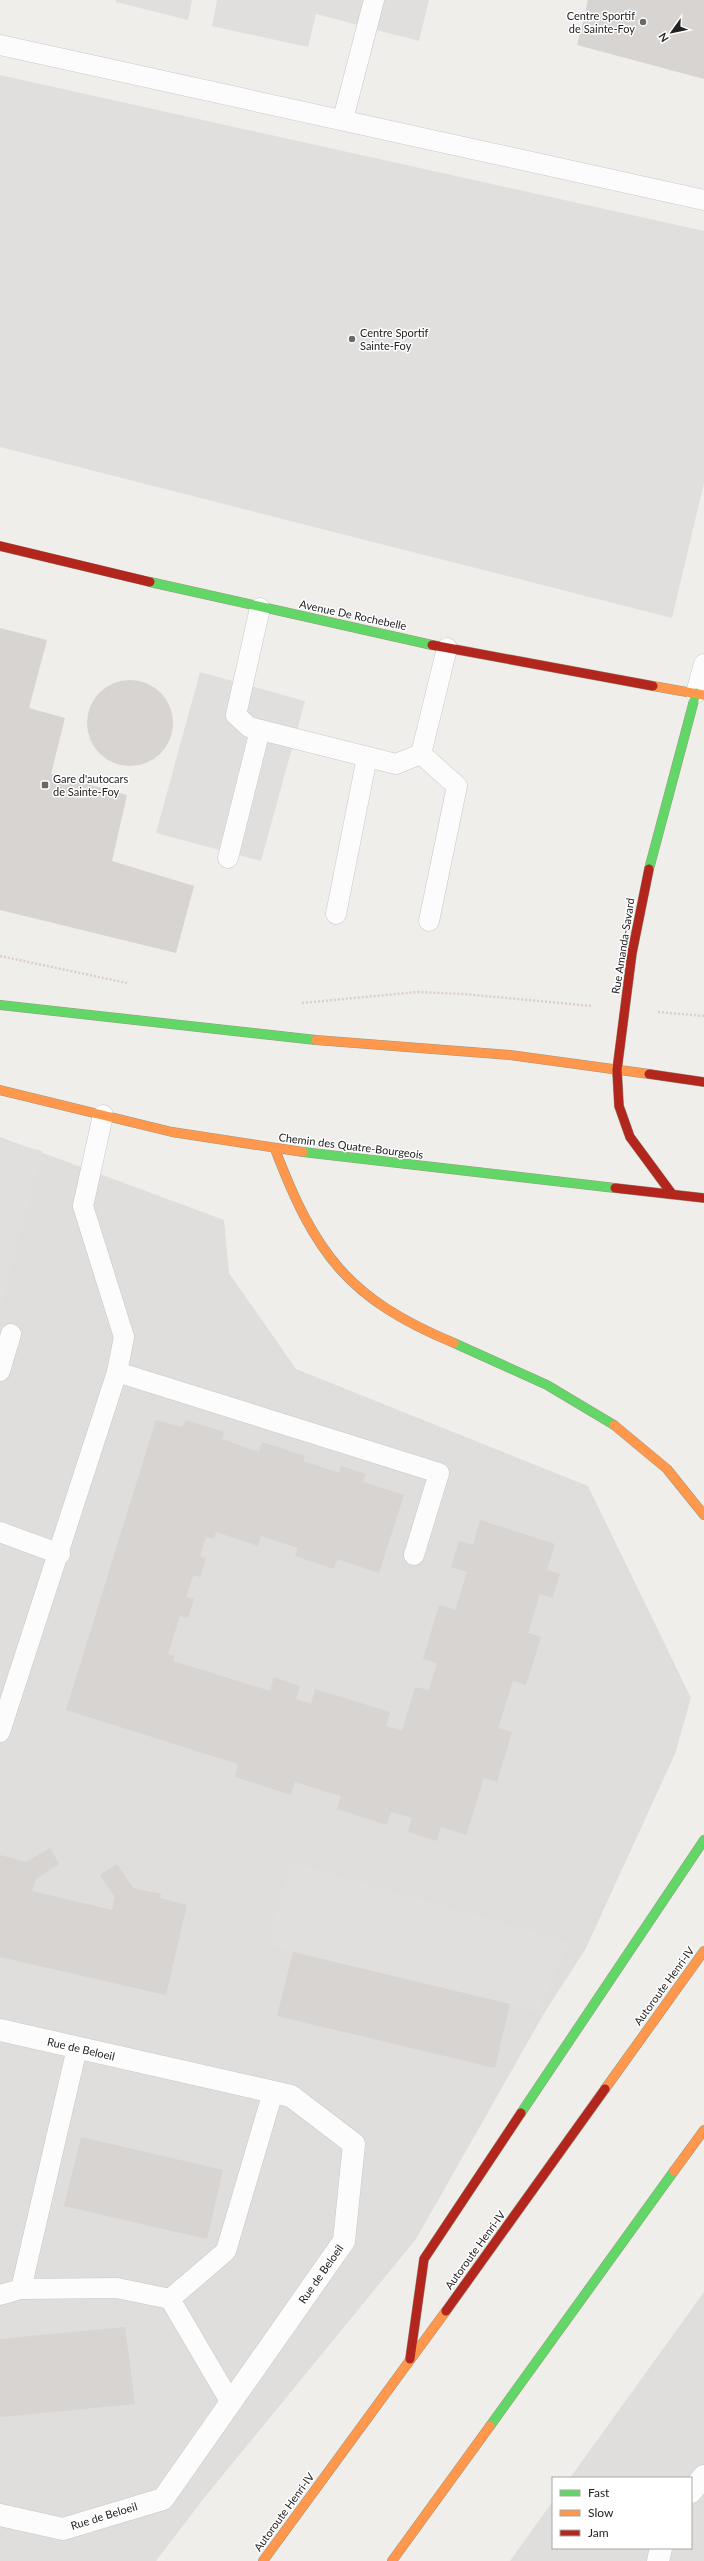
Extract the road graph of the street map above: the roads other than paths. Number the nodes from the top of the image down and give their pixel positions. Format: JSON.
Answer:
{"nodes":[{"id":1,"x":374,"y":0,"type":"edge"},
{"id":2,"x":0,"y":45,"type":"edge"},
{"id":3,"x":343,"y":119,"type":"junction"},
{"id":4,"x":704,"y":200,"type":"edge"},
{"id":5,"x":0,"y":546,"type":"edge"},
{"id":6,"x":260,"y":608,"type":"junction"},
{"id":7,"x":447,"y":648,"type":"junction"},
{"id":8,"x":704,"y":664,"type":"edge"},
{"id":9,"x":700,"y":694,"type":"edge"},
{"id":10,"x":260,"y":730,"type":"junction"},
{"id":11,"x":421,"y":754,"type":"junction"},
{"id":12,"x":367,"y":757,"type":"junction"},
{"id":13,"x":228,"y":858,"type":"dead end"},
{"id":14,"x":336,"y":914,"type":"dead end"},
{"id":15,"x":429,"y":921,"type":"dead end"},
{"id":16,"x":0,"y":1005,"type":"edge"},
{"id":17,"x":617,"y":1070,"type":"junction"},
{"id":18,"x":704,"y":1082,"type":"edge"},
{"id":19,"x":0,"y":1090,"type":"edge"},
{"id":20,"x":103,"y":1115,"type":"junction"},
{"id":21,"x":275,"y":1148,"type":"junction"},
{"id":22,"x":672,"y":1194,"type":"junction"},
{"id":23,"x":704,"y":1198,"type":"edge"},
{"id":24,"x":11,"y":1334,"type":"dead end"},
{"id":25,"x":0,"y":1371,"type":"edge"},
{"id":26,"x":117,"y":1372,"type":"junction"},
{"id":27,"x":704,"y":1515,"type":"edge"},
{"id":28,"x":0,"y":1532,"type":"edge"},
{"id":29,"x":60,"y":1554,"type":"junction"},
{"id":30,"x":414,"y":1555,"type":"dead end"},
{"id":31,"x":0,"y":1732,"type":"edge"},
{"id":32,"x":704,"y":1840,"type":"edge"},
{"id":33,"x":704,"y":1951,"type":"edge"},
{"id":34,"x":0,"y":2030,"type":"edge"},
{"id":35,"x":77,"y":2048,"type":"junction"},
{"id":36,"x":273,"y":2092,"type":"junction"},
{"id":37,"x":704,"y":2130,"type":"edge"},
{"id":38,"x":21,"y":2289,"type":"junction"},
{"id":39,"x":0,"y":2295,"type":"edge"},
{"id":40,"x":170,"y":2299,"type":"junction"},
{"id":41,"x":409,"y":2362,"type":"junction"},
{"id":42,"x":231,"y":2403,"type":"junction"},
{"id":43,"x":704,"y":2476,"type":"edge"},
{"id":44,"x":692,"y":2491,"type":"edge"},
{"id":45,"x":0,"y":2515,"type":"edge"},
{"id":46,"x":661,"y":2549,"type":"edge"},
{"id":47,"x":263,"y":2561,"type":"edge"},
{"id":48,"x":392,"y":2561,"type":"edge"},
{"id":49,"x":658,"y":2561,"type":"edge"}],
"edges":[{"from":1,"to":3,"type":"lane"},
{"from":2,"to":3,"type":"lane"},
{"from":3,"to":4,"type":"lane"},
{"from":5,"to":6,"type":"main road","name":"Avenue De Rochebelle"},
{"from":6,"to":7,"type":"main road","name":"Avenue De Rochebelle"},
{"from":6,"to":10,"type":"lane"},
{"from":7,"to":9,"type":"main road","name":"Avenue De Rochebelle"},
{"from":7,"to":11,"type":"lane"},
{"from":8,"to":9,"type":"lane"},
{"from":9,"to":17,"type":"main road","name":"Rue Amanda-Savard"},
{"from":10,"to":12,"type":"lane"},
{"from":10,"to":13,"type":"lane"},
{"from":11,"to":12,"type":"lane"},
{"from":11,"to":15,"type":"lane"},
{"from":12,"to":14,"type":"lane"},
{"from":16,"to":17,"type":"main road"},
{"from":17,"to":18,"type":"main road"},
{"from":17,"to":22,"type":"main road","name":"Rue Amanda-Savard"},
{"from":19,"to":20,"type":"main road","name":"Chemin des Quatre-Bourgeois"},
{"from":20,"to":21,"type":"main road","name":"Chemin des Quatre-Bourgeois"},
{"from":20,"to":26,"type":"lane"},
{"from":21,"to":22,"type":"main road","name":"Chemin des Quatre-Bourgeois"},
{"from":21,"to":27,"type":"main road"},
{"from":22,"to":23,"type":"main road","name":"Chemin des Quatre-Bourgeois"},
{"from":24,"to":25,"type":"lane"},
{"from":26,"to":29,"type":"lane"},
{"from":26,"to":30,"type":"lane"},
{"from":28,"to":29,"type":"lane"},
{"from":29,"to":31,"type":"lane"},
{"from":32,"to":41,"type":"main road"},
{"from":33,"to":41,"type":"main road","name":"Autoroute Henri-IV"},
{"from":34,"to":35,"type":"street","name":"Rue de Beloeil"},
{"from":35,"to":36,"type":"street","name":"Rue de Beloeil"},
{"from":35,"to":38,"type":"lane"},
{"from":36,"to":40,"type":"lane"},
{"from":36,"to":42,"type":"street","name":"Rue de Beloeil"},
{"from":37,"to":48,"type":"main road"},
{"from":38,"to":39,"type":"lane"},
{"from":38,"to":40,"type":"lane"},
{"from":40,"to":42,"type":"lane"},
{"from":41,"to":47,"type":"main road","name":"Autoroute Henri-IV"},
{"from":42,"to":45,"type":"street","name":"Rue de Beloeil"},
{"from":43,"to":44,"type":"street"},
{"from":46,"to":49,"type":"street"}]}
